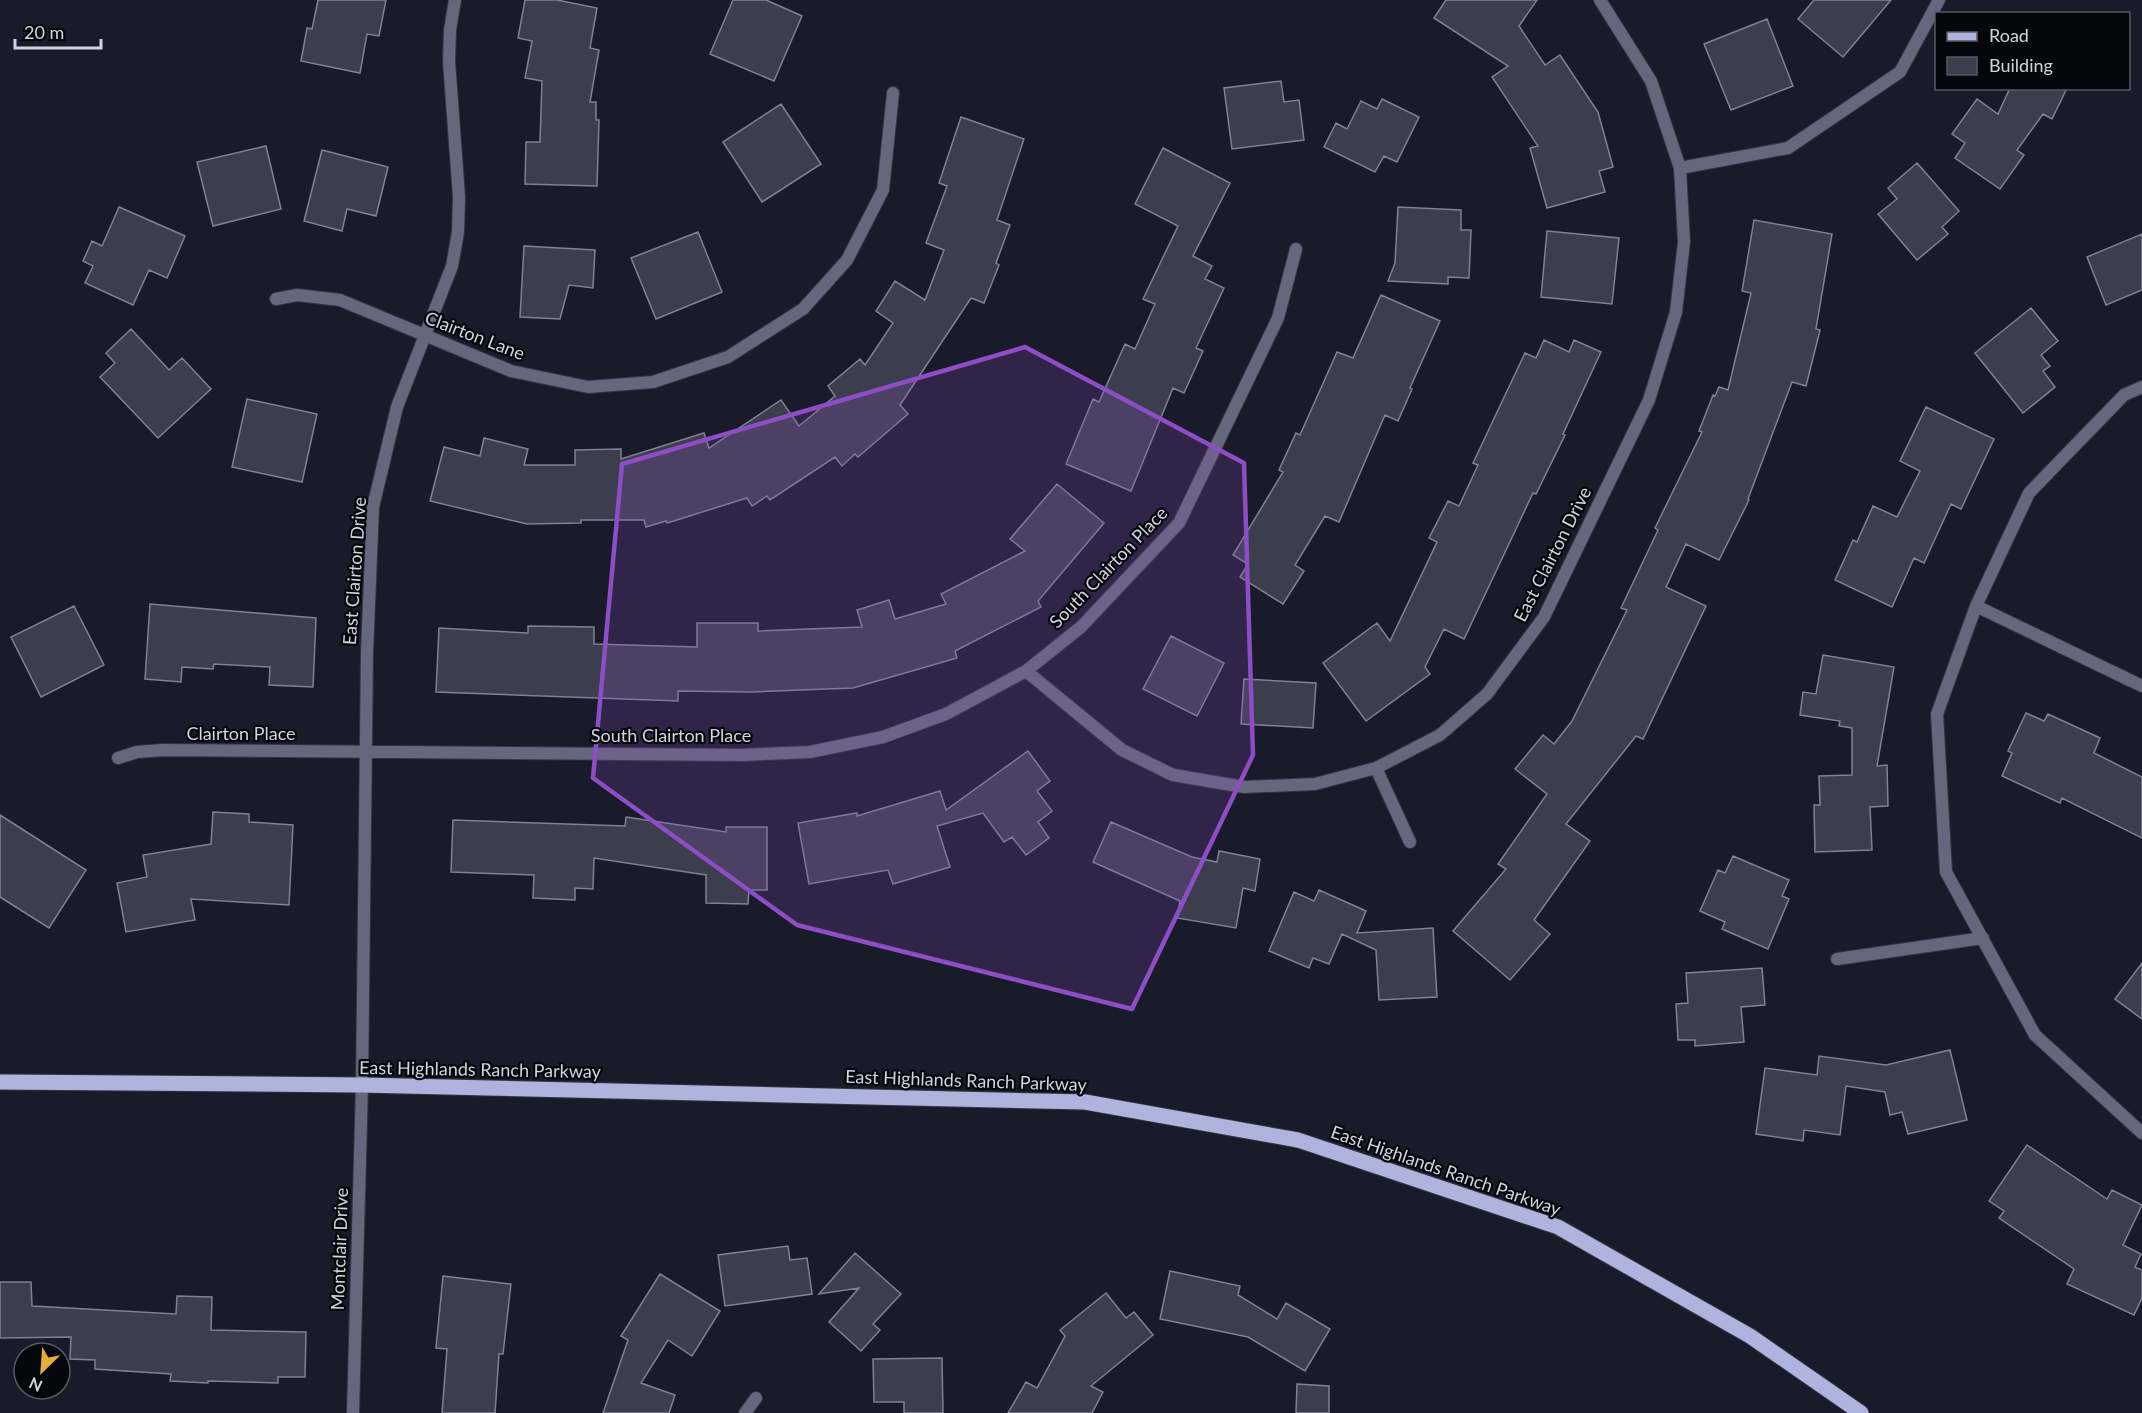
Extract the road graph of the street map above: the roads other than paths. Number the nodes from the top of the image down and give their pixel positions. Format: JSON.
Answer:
{"nodes":[{"id":1,"x":455,"y":0,"type":"edge"},
{"id":2,"x":1600,"y":0,"type":"edge"},
{"id":3,"x":1939,"y":0,"type":"edge"},
{"id":4,"x":893,"y":93,"type":"dead end"},
{"id":5,"x":1680,"y":168,"type":"junction"},
{"id":6,"x":1296,"y":249,"type":"dead end"},
{"id":7,"x":276,"y":299,"type":"dead end"},
{"id":8,"x":424,"y":336,"type":"junction"},
{"id":9,"x":2142,"y":387,"type":"edge"},
{"id":10,"x":1976,"y":606,"type":"junction"},
{"id":11,"x":1026,"y":671,"type":"junction"},
{"id":12,"x":2142,"y":686,"type":"edge"},
{"id":13,"x":365,"y":751,"type":"junction"},
{"id":14,"x":118,"y":758,"type":"dead end"},
{"id":15,"x":1376,"y":768,"type":"junction"},
{"id":16,"x":1410,"y":842,"type":"dead end"},
{"id":17,"x":1983,"y":938,"type":"junction"},
{"id":18,"x":1837,"y":959,"type":"dead end"},
{"id":19,"x":0,"y":1082,"type":"edge"},
{"id":20,"x":362,"y":1085,"type":"junction"},
{"id":21,"x":2142,"y":1133,"type":"edge"},
{"id":22,"x":756,"y":1398,"type":"dead end"},
{"id":23,"x":353,"y":1413,"type":"edge"},
{"id":24,"x":744,"y":1413,"type":"edge"},
{"id":25,"x":1861,"y":1413,"type":"edge"}],
"edges":[{"from":1,"to":8,"type":"street","name":"East Clairton Drive"},
{"from":2,"to":5,"type":"street","name":"East Clairton Drive"},
{"from":3,"to":5,"type":"street"},
{"from":4,"to":8,"type":"street","name":"Clairton Lane"},
{"from":5,"to":15,"type":"street","name":"East Clairton Drive"},
{"from":6,"to":11,"type":"street","name":"South Clairton Place"},
{"from":7,"to":8,"type":"street","name":"Clairton Lane"},
{"from":8,"to":13,"type":"street","name":"East Clairton Drive"},
{"from":9,"to":10,"type":"street"},
{"from":10,"to":12,"type":"street"},
{"from":10,"to":17,"type":"street"},
{"from":11,"to":13,"type":"street","name":"South Clairton Place"},
{"from":11,"to":15,"type":"street","name":"East Clairton Drive"},
{"from":13,"to":14,"type":"street","name":"Clairton Place"},
{"from":13,"to":20,"type":"street","name":"East Clairton Drive"},
{"from":15,"to":16,"type":"street"},
{"from":17,"to":18,"type":"street"},
{"from":17,"to":21,"type":"street"},
{"from":19,"to":20,"type":"main road","name":"East Highlands Ranch Parkway"},
{"from":20,"to":23,"type":"street","name":"Montclair Drive"},
{"from":20,"to":25,"type":"main road","name":"East Highlands Ranch Parkway"},
{"from":22,"to":24,"type":"street"}]}
